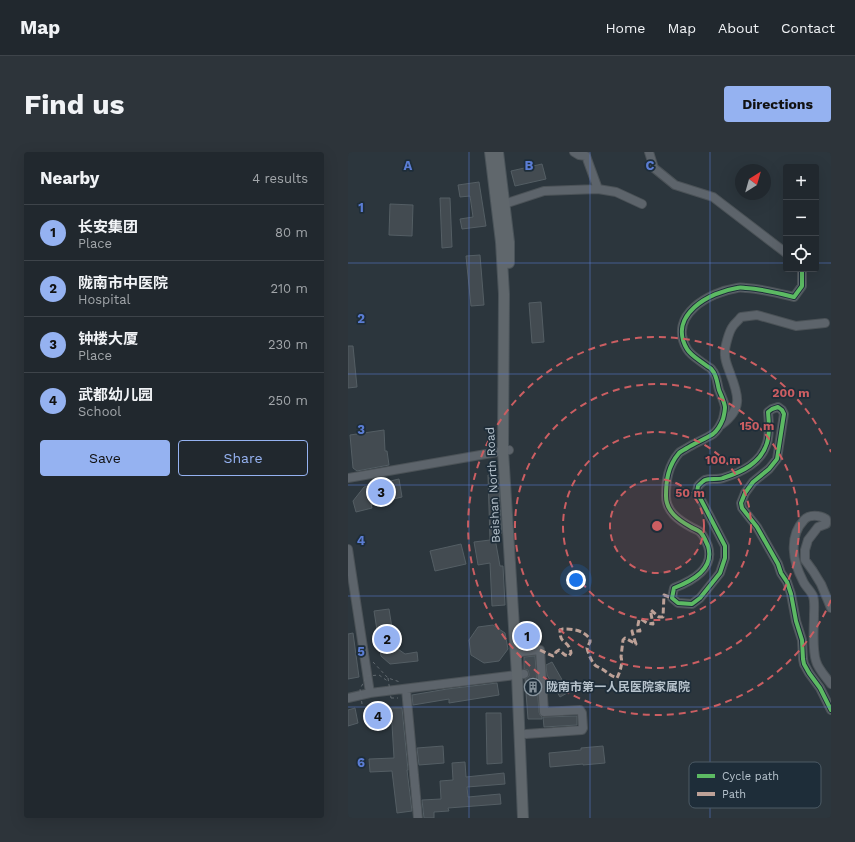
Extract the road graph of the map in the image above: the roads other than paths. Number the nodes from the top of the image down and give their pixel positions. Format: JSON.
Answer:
{"nodes":[{"id":1,"x":490,"y":152,"type":"edge"},
{"id":2,"x":498,"y":152,"type":"edge"},
{"id":3,"x":574,"y":152,"type":"edge"},
{"id":4,"x":649,"y":152,"type":"edge"},
{"id":5,"x":598,"y":189,"type":"junction"},
{"id":6,"x":504,"y":204,"type":"junction"},
{"id":7,"x":642,"y":204,"type":"dead end"},
{"id":8,"x":783,"y":251,"type":"edge"},
{"id":9,"x":802,"y":272,"type":"edge"},
{"id":10,"x":825,"y":323,"type":"dead end"},
{"id":11,"x":721,"y":425,"type":"junction"},
{"id":12,"x":506,"y":451,"type":"junction"},
{"id":13,"x":348,"y":478,"type":"edge"},
{"id":14,"x":828,"y":526,"type":"edge"},
{"id":15,"x":348,"y":549,"type":"edge"},
{"id":16,"x":831,"y":608,"type":"edge"},
{"id":17,"x":522,"y":652,"type":"junction"},
{"id":18,"x":520,"y":674,"type":"junction"},
{"id":19,"x":831,"y":684,"type":"edge"},
{"id":20,"x":406,"y":689,"type":"junction"},
{"id":21,"x":370,"y":694,"type":"junction"},
{"id":22,"x":348,"y":698,"type":"edge"},
{"id":23,"x":831,"y":710,"type":"edge"},
{"id":24,"x":526,"y":734,"type":"junction"},
{"id":25,"x":418,"y":818,"type":"edge"},
{"id":26,"x":522,"y":818,"type":"edge"},
{"id":27,"x":529,"y":818,"type":"edge"}],
"edges":[{"from":1,"to":12,"type":"main road","name":"Beishan North Road"},
{"from":2,"to":6,"type":"main road","name":"Beishan North Road"},
{"from":3,"to":5,"type":"street"},
{"from":4,"to":8,"type":"street"},
{"from":5,"to":6,"type":"street"},
{"from":5,"to":7,"type":"street"},
{"from":6,"to":12,"type":"main road","name":"Beishan North Road"},
{"from":9,"to":11,"type":"street"},
{"from":10,"to":11,"type":"street"},
{"from":11,"to":23,"type":"street"},
{"from":12,"to":13,"type":"street"},
{"from":12,"to":17,"type":"main road","name":"Beishan North Road"},
{"from":12,"to":18,"type":"main road","name":"Beishan North Road"},
{"from":14,"to":16,"type":"street"},
{"from":14,"to":19,"type":"street"},
{"from":15,"to":21,"type":"street"},
{"from":17,"to":18,"type":"main road","name":"Beishan North Road"},
{"from":17,"to":24,"type":"street"},
{"from":18,"to":20,"type":"street"},
{"from":18,"to":24,"type":"main road","name":"Beishan North Road"},
{"from":18,"to":26,"type":"main road","name":"Beishan North Road"},
{"from":20,"to":21,"type":"street"},
{"from":20,"to":25,"type":"street"},
{"from":21,"to":22,"type":"street"},
{"from":24,"to":27,"type":"main road","name":"Beishan North Road"}]}
